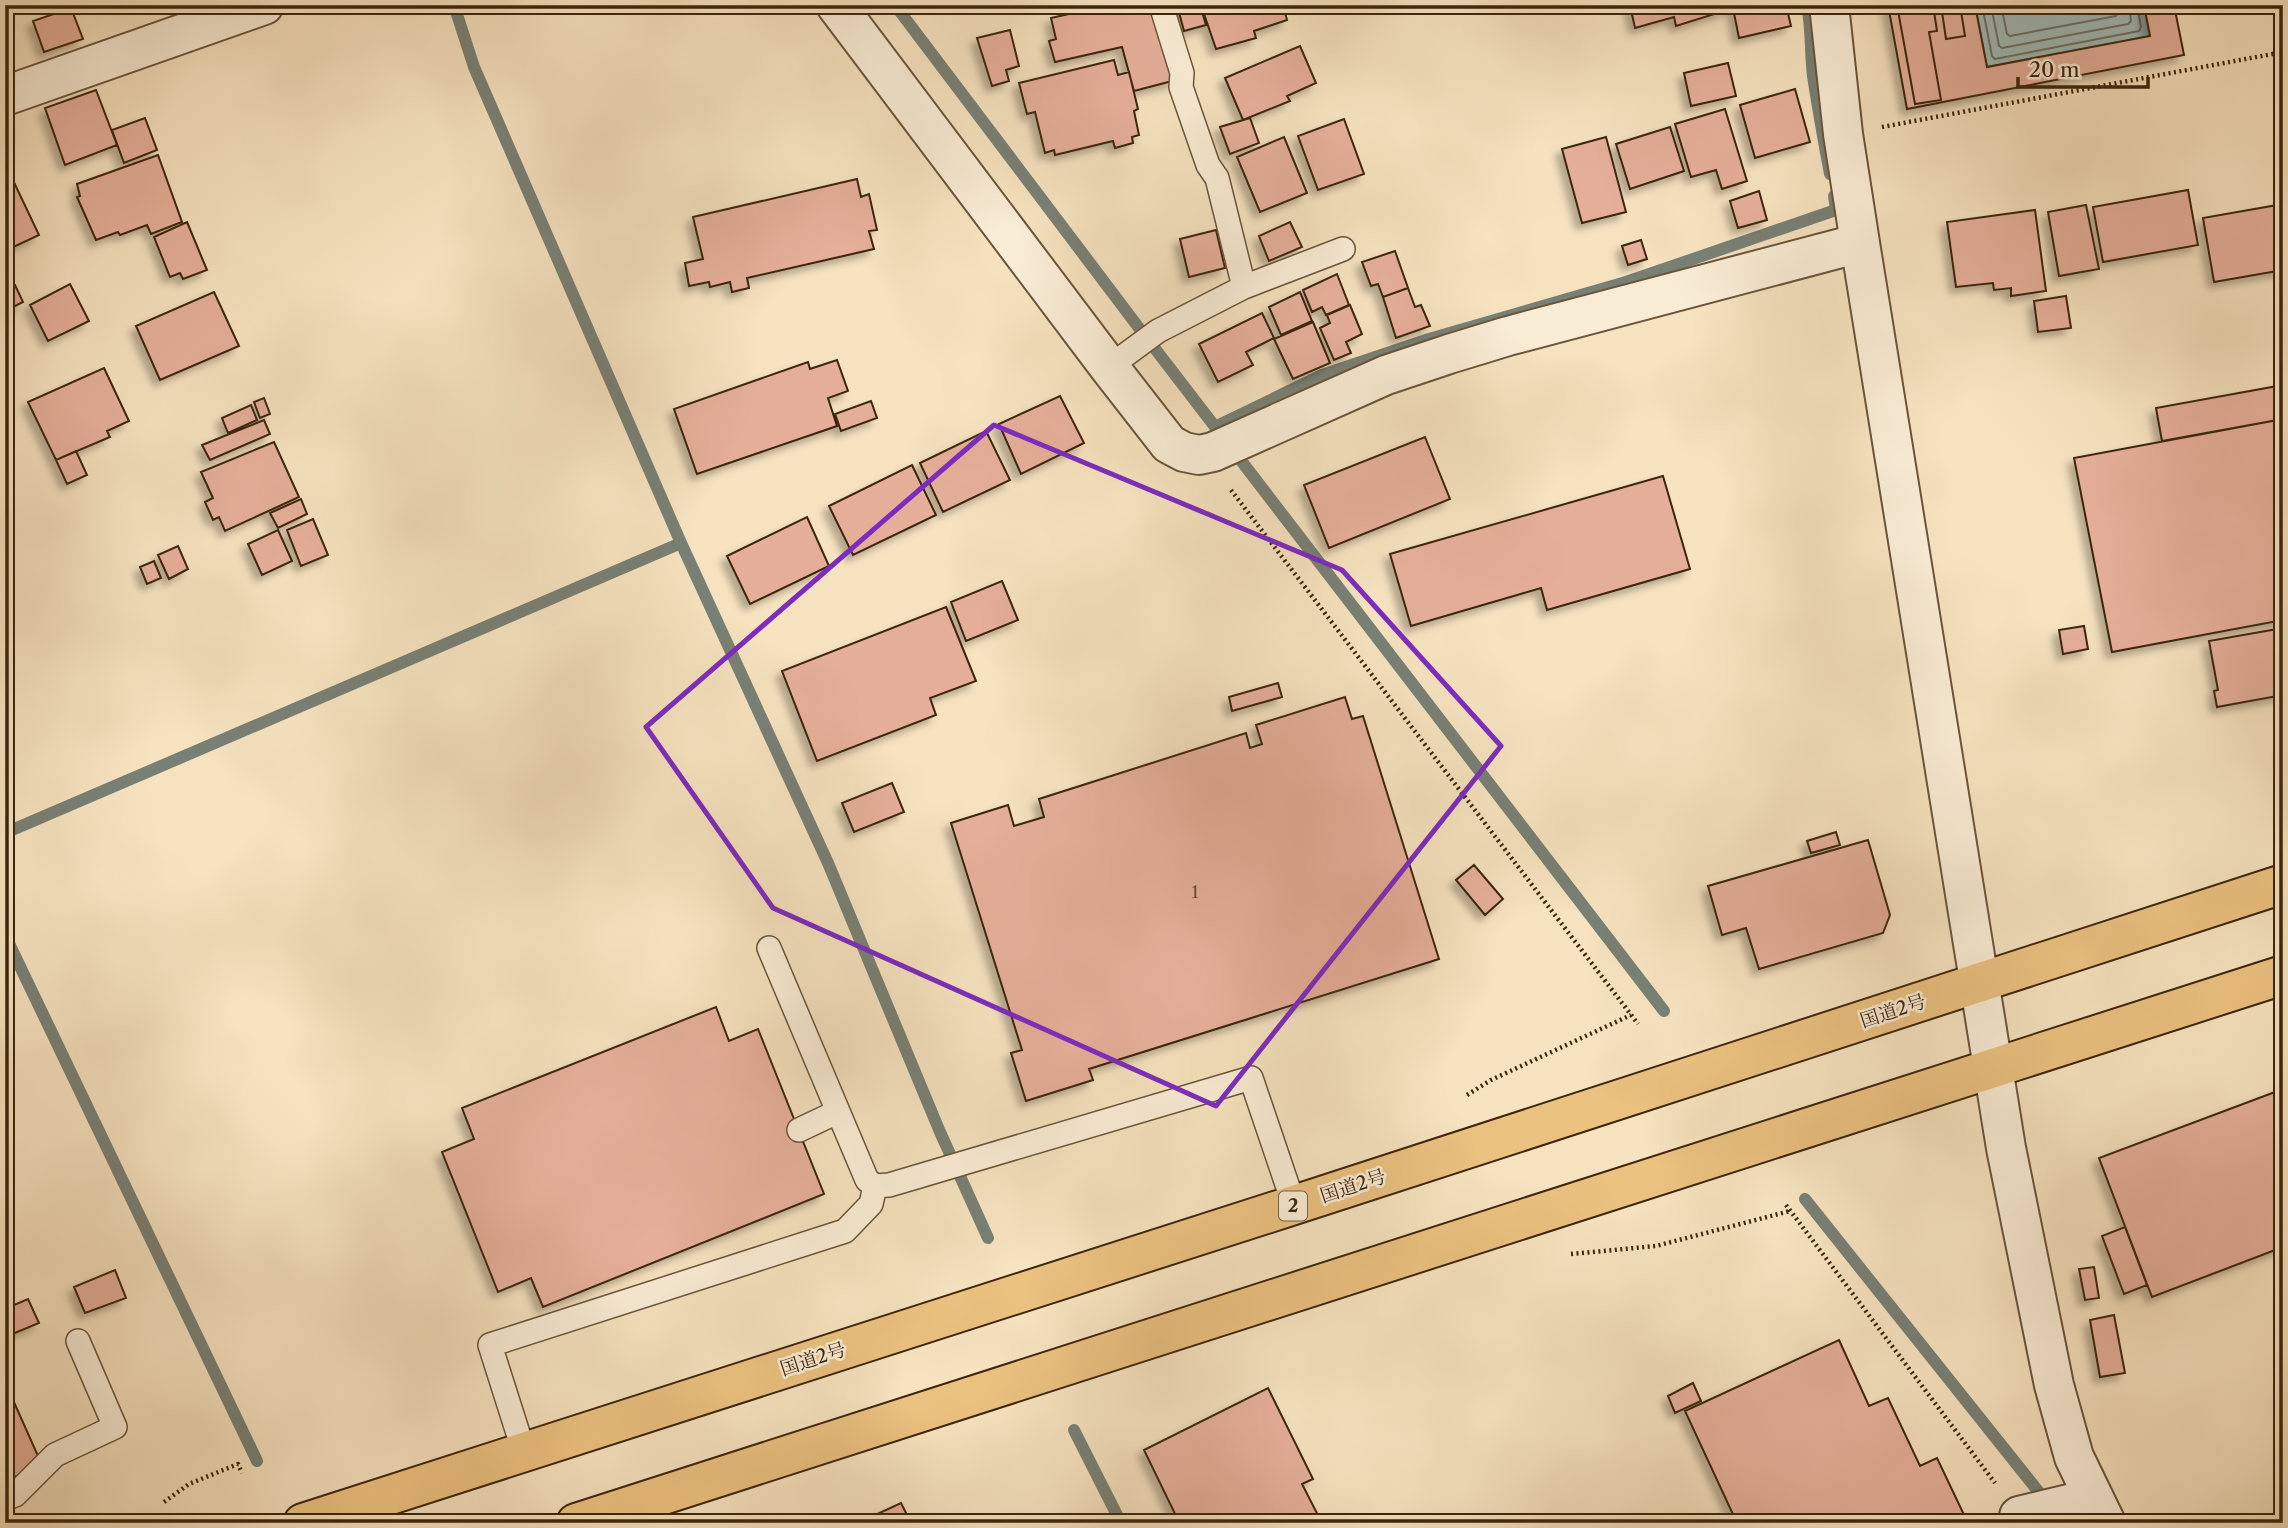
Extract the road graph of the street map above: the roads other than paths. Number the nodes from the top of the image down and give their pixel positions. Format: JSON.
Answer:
{"nodes":[{"id":1,"x":264,"y":5,"type":"edge"},
{"id":2,"x":836,"y":5,"type":"edge"},
{"id":3,"x":1161,"y":5,"type":"edge"},
{"id":4,"x":1829,"y":5,"type":"edge"},
{"id":5,"x":5,"y":96,"type":"edge"},
{"id":6,"x":1860,"y":243,"type":"junction"},
{"id":7,"x":1343,"y":249,"type":"dead end"},
{"id":8,"x":1244,"y":287,"type":"junction"},
{"id":9,"x":1121,"y":358,"type":"junction"},
{"id":10,"x":2283,"y":884,"type":"edge"},
{"id":11,"x":769,"y":948,"type":"dead end"},
{"id":12,"x":2283,"y":975,"type":"edge"},
{"id":13,"x":1978,"y":983,"type":"junction"},
{"id":14,"x":1992,"y":1068,"type":"junction"},
{"id":15,"x":837,"y":1111,"type":"junction"},
{"id":16,"x":799,"y":1130,"type":"dead end"},
{"id":17,"x":876,"y":1186,"type":"junction"},
{"id":18,"x":1294,"y":1205,"type":"junction"},
{"id":19,"x":78,"y":1341,"type":"dead end"},
{"id":20,"x":524,"y":1452,"type":"junction"},
{"id":21,"x":5,"y":1499,"type":"edge"},
{"id":22,"x":2050,"y":1511,"type":"edge"},
{"id":23,"x":303,"y":1523,"type":"edge"},
{"id":24,"x":576,"y":1523,"type":"edge"}],
"edges":[{"from":1,"to":5,"type":"street"},
{"from":2,"to":9,"type":"street"},
{"from":3,"to":8,"type":"lane"},
{"from":4,"to":6,"type":"street"},
{"from":6,"to":9,"type":"street"},
{"from":6,"to":13,"type":"street"},
{"from":7,"to":8,"type":"lane"},
{"from":8,"to":9,"type":"lane"},
{"from":10,"to":13,"type":"highway","name":"国道2号","number":"2"},
{"from":11,"to":15,"type":"lane"},
{"from":12,"to":14,"type":"highway"},
{"from":13,"to":14,"type":"street"},
{"from":13,"to":18,"type":"highway","name":"国道2号","number":"2"},
{"from":14,"to":22,"type":"street"},
{"from":14,"to":24,"type":"highway"},
{"from":15,"to":16,"type":"lane"},
{"from":15,"to":17,"type":"lane"},
{"from":17,"to":18,"type":"lane"},
{"from":17,"to":20,"type":"lane"},
{"from":18,"to":20,"type":"highway","name":"国道2号","number":"2"},
{"from":19,"to":21,"type":"lane"},
{"from":20,"to":23,"type":"highway","name":"国道2号","number":"2"}]}
